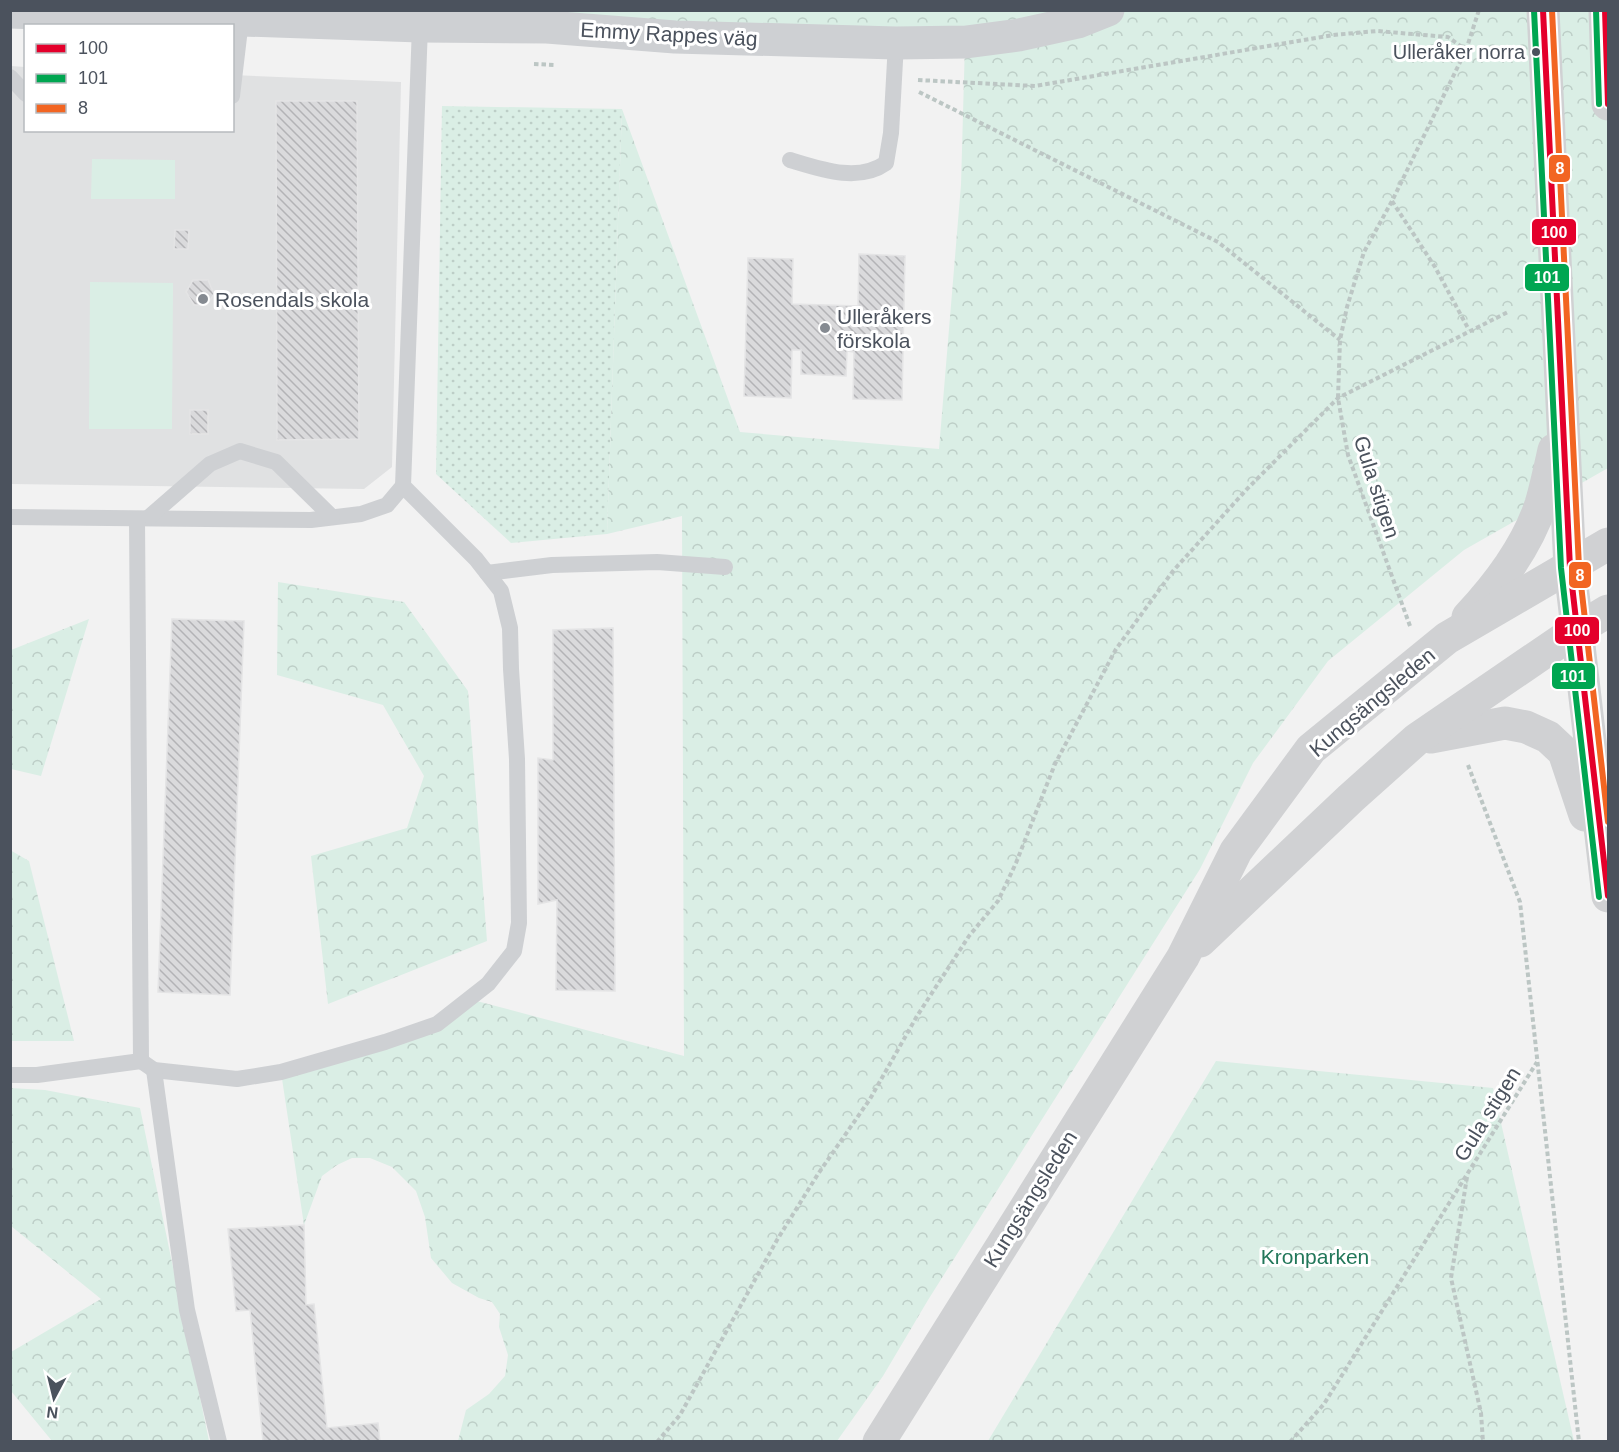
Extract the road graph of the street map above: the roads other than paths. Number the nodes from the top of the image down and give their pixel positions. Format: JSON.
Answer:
{"nodes":[{"id":1,"x":1108,"y":10,"type":"edge"},
{"id":2,"x":1543,"y":10,"type":"edge"},
{"id":3,"x":1605,"y":10,"type":"edge"},
{"id":4,"x":10,"y":12,"type":"edge"},
{"id":5,"x":342,"y":17,"type":"edge"},
{"id":6,"x":96,"y":20,"type":"edge"},
{"id":7,"x":241,"y":20,"type":"junction"},
{"id":8,"x":152,"y":21,"type":"edge"},
{"id":9,"x":420,"y":26,"type":"junction"},
{"id":10,"x":896,"y":43,"type":"junction"},
{"id":11,"x":10,"y":77,"type":"edge"},
{"id":12,"x":234,"y":79,"type":"edge"},
{"id":13,"x":24,"y":92,"type":"edge"},
{"id":14,"x":1608,"y":104,"type":"edge"},
{"id":15,"x":790,"y":160,"type":"dead end"},
{"id":16,"x":1563,"y":416,"type":"junction"},
{"id":17,"x":403,"y":486,"type":"junction"},
{"id":18,"x":10,"y":517,"type":"edge"},
{"id":19,"x":332,"y":517,"type":"junction"},
{"id":20,"x":143,"y":519,"type":"junction"},
{"id":21,"x":1608,"y":544,"type":"edge"},
{"id":22,"x":725,"y":567,"type":"dead end"},
{"id":23,"x":1570,"y":567,"type":"junction"},
{"id":24,"x":488,"y":573,"type":"junction"},
{"id":25,"x":1608,"y":611,"type":"edge"},
{"id":26,"x":1578,"y":629,"type":"junction"},
{"id":27,"x":1447,"y":638,"type":"junction"},
{"id":28,"x":1417,"y":739,"type":"junction"},
{"id":29,"x":1608,"y":894,"type":"edge"},
{"id":30,"x":1183,"y":957,"type":"junction"},
{"id":31,"x":148,"y":1066,"type":"junction"},
{"id":32,"x":10,"y":1075,"type":"edge"},
{"id":33,"x":219,"y":1442,"type":"edge"},
{"id":34,"x":879,"y":1442,"type":"edge"}],
"edges":[{"from":1,"to":10,"type":"street","name":"Emmy Rappes väg"},
{"from":2,"to":16,"type":"main road"},
{"from":3,"to":14,"type":"main road"},
{"from":4,"to":6,"type":"street","name":"Emmy Rappes väg"},
{"from":5,"to":7,"type":"street","name":"Emmy Rappes väg"},
{"from":5,"to":9,"type":"street","name":"Emmy Rappes väg"},
{"from":6,"to":8,"type":"street","name":"Emmy Rappes väg"},
{"from":7,"to":8,"type":"street","name":"Emmy Rappes väg"},
{"from":7,"to":12,"type":"lane"},
{"from":9,"to":10,"type":"street","name":"Emmy Rappes väg"},
{"from":9,"to":17,"type":"lane"},
{"from":10,"to":15,"type":"lane"},
{"from":11,"to":13,"type":"lane"},
{"from":16,"to":23,"type":"main road"},
{"from":16,"to":27,"type":"main road"},
{"from":17,"to":19,"type":"lane"},
{"from":17,"to":24,"type":"lane"},
{"from":18,"to":20,"type":"lane"},
{"from":19,"to":20,"type":"lane"},
{"from":19,"to":20,"type":"lane"},
{"from":20,"to":31,"type":"lane"},
{"from":21,"to":23,"type":"main road","name":"Kungsängsleden"},
{"from":22,"to":24,"type":"lane"},
{"from":23,"to":26,"type":"main road"},
{"from":23,"to":27,"type":"main road","name":"Kungsängsleden"},
{"from":24,"to":31,"type":"lane"},
{"from":25,"to":26,"type":"main road","name":"Kungsängsleden"},
{"from":26,"to":28,"type":"main road","name":"Kungsängsleden"},
{"from":26,"to":29,"type":"main road"},
{"from":27,"to":30,"type":"main road","name":"Kungsängsleden"},
{"from":28,"to":29,"type":"main road"},
{"from":28,"to":30,"type":"main road","name":"Kungsängsleden"},
{"from":30,"to":34,"type":"main road","name":"Kungsängsleden"},
{"from":31,"to":32,"type":"lane"},
{"from":31,"to":33,"type":"lane"}]}
